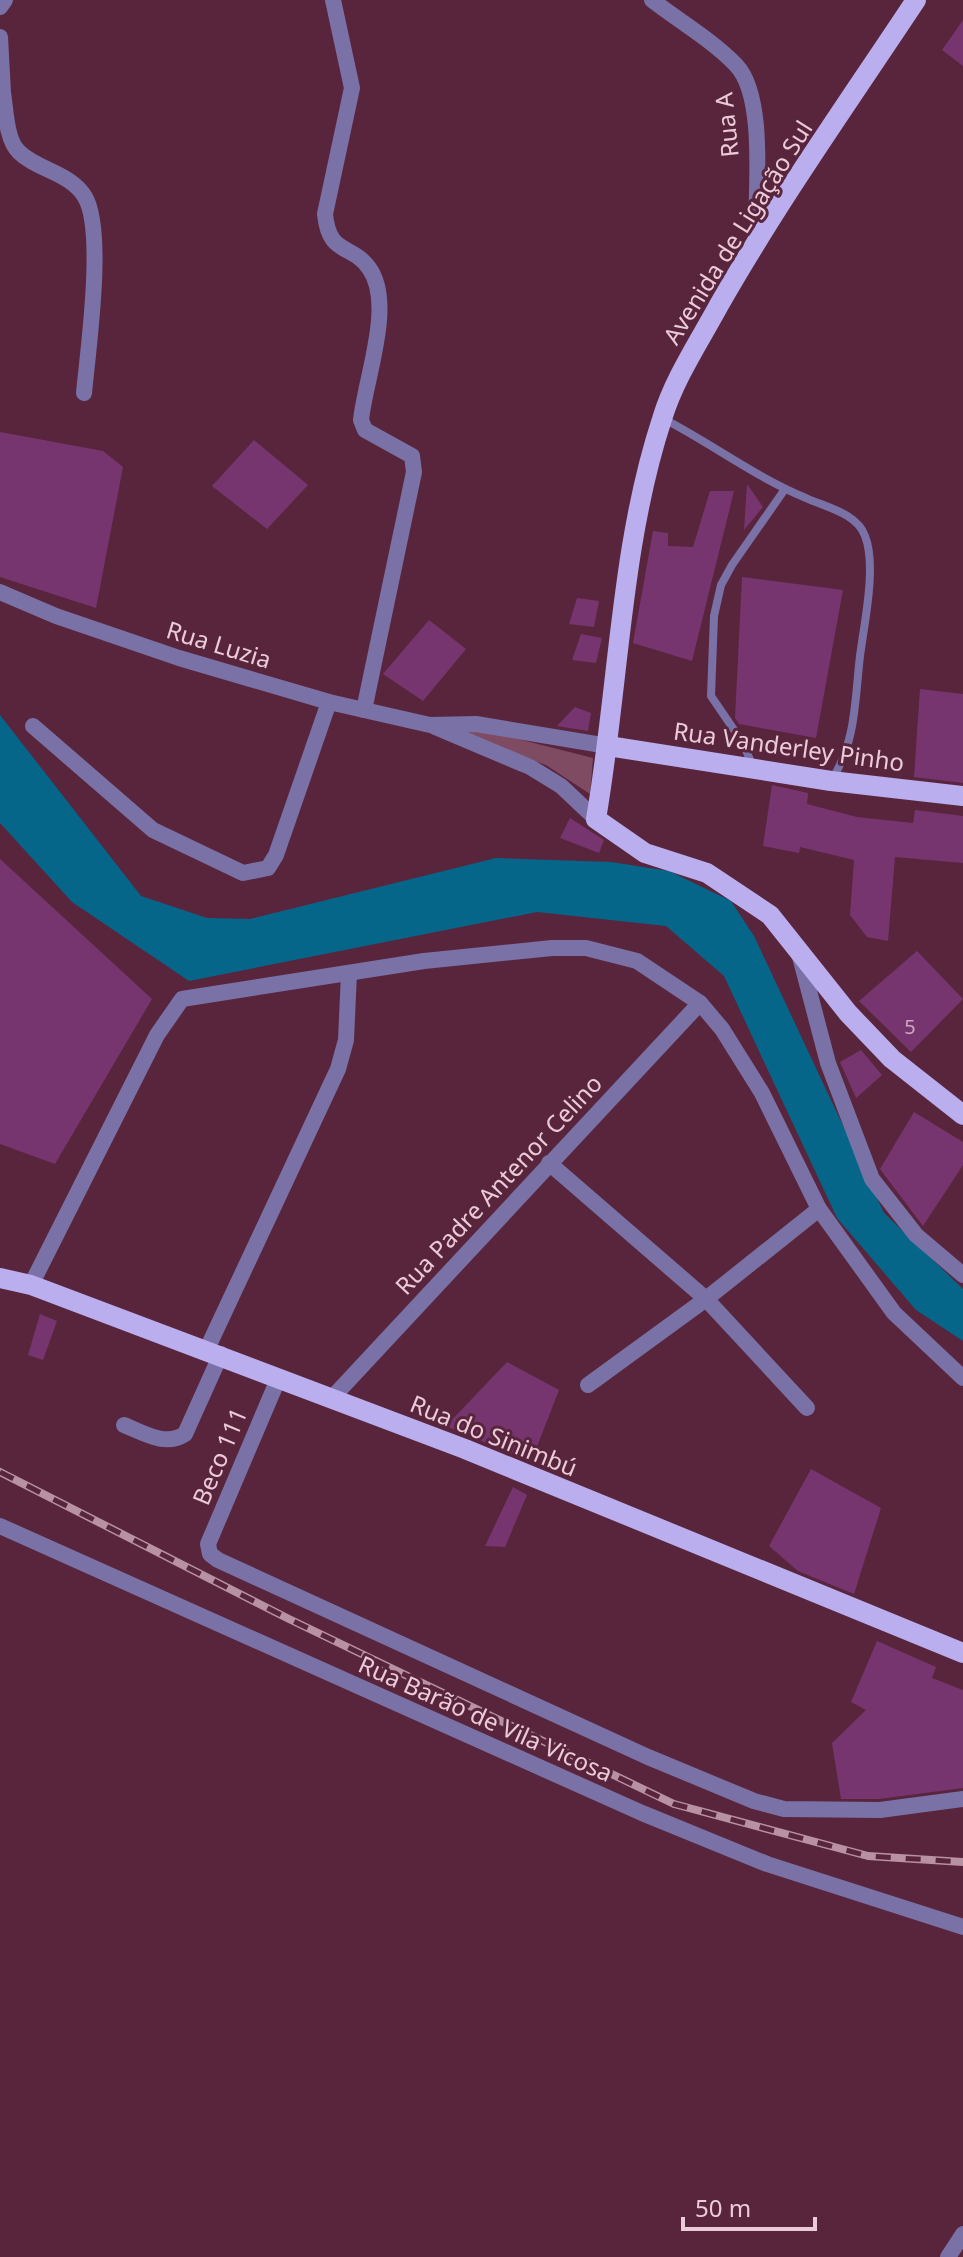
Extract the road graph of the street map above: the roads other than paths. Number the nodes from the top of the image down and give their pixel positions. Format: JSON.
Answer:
{"nodes":[{"id":1,"x":5,"y":0,"type":"edge"},
{"id":2,"x":333,"y":0,"type":"edge"},
{"id":3,"x":652,"y":0,"type":"edge"},
{"id":4,"x":916,"y":0,"type":"edge"},
{"id":5,"x":0,"y":7,"type":"edge"},
{"id":6,"x":0,"y":37,"type":"edge"},
{"id":7,"x":1,"y":93,"type":"edge"},
{"id":8,"x":756,"y":241,"type":"junction"},
{"id":9,"x":84,"y":393,"type":"dead end"},
{"id":10,"x":662,"y":418,"type":"junction"},
{"id":11,"x":785,"y":489,"type":"junction"},
{"id":12,"x":0,"y":592,"type":"edge"},
{"id":13,"x":329,"y":702,"type":"junction"},
{"id":14,"x":364,"y":710,"type":"junction"},
{"id":15,"x":430,"y":725,"type":"junction"},
{"id":16,"x":33,"y":726,"type":"dead end"},
{"id":17,"x":608,"y":746,"type":"junction"},
{"id":18,"x":753,"y":767,"type":"junction"},
{"id":19,"x":831,"y":781,"type":"junction"},
{"id":20,"x":963,"y":796,"type":"edge"},
{"id":21,"x":596,"y":819,"type":"junction"},
{"id":22,"x":798,"y":949,"type":"junction"},
{"id":23,"x":349,"y":973,"type":"junction"},
{"id":24,"x":700,"y":1003,"type":"junction"},
{"id":25,"x":963,"y":1115,"type":"edge"},
{"id":26,"x":549,"y":1163,"type":"junction"},
{"id":27,"x":819,"y":1209,"type":"junction"},
{"id":28,"x":963,"y":1275,"type":"edge"},
{"id":29,"x":0,"y":1278,"type":"edge"},
{"id":30,"x":31,"y":1285,"type":"junction"},
{"id":31,"x":706,"y":1299,"type":"junction"},
{"id":32,"x":214,"y":1351,"type":"junction"},
{"id":33,"x":279,"y":1377,"type":"junction"},
{"id":34,"x":963,"y":1378,"type":"edge"},
{"id":35,"x":588,"y":1385,"type":"dead end"},
{"id":36,"x":332,"y":1398,"type":"junction"},
{"id":37,"x":807,"y":1408,"type":"dead end"},
{"id":38,"x":124,"y":1425,"type":"dead end"},
{"id":39,"x":0,"y":1526,"type":"edge"},
{"id":40,"x":963,"y":1653,"type":"edge"},
{"id":41,"x":963,"y":1799,"type":"edge"},
{"id":42,"x":963,"y":1927,"type":"edge"},
{"id":43,"x":963,"y":2234,"type":"edge"},
{"id":44,"x":948,"y":2257,"type":"edge"}],
"edges":[{"from":1,"to":5,"type":"street"},
{"from":2,"to":14,"type":"street"},
{"from":3,"to":8,"type":"street","name":"Rua A"},
{"from":4,"to":8,"type":"main road","name":"Avenida de Ligação Sul"},
{"from":6,"to":7,"type":"street"},
{"from":7,"to":9,"type":"street"},
{"from":8,"to":10,"type":"main road","name":"Avenida de Ligação Sul"},
{"from":10,"to":11,"type":"lane"},
{"from":10,"to":17,"type":"main road","name":"Avenida de Ligação Sul"},
{"from":11,"to":18,"type":"lane"},
{"from":11,"to":19,"type":"lane"},
{"from":12,"to":13,"type":"street","name":"Rua Luzia"},
{"from":13,"to":14,"type":"street","name":"Rua Luzia"},
{"from":13,"to":16,"type":"street"},
{"from":14,"to":15,"type":"street","name":"Rua Luzia"},
{"from":15,"to":17,"type":"street","name":"Rua Luzia"},
{"from":15,"to":21,"type":"street","name":"Rua Luzia"},
{"from":17,"to":18,"type":"main road","name":"Rua Vanderley Pinho"},
{"from":17,"to":21,"type":"main road","name":"Avenida de Ligação Sul"},
{"from":18,"to":19,"type":"main road","name":"Rua Vanderley Pinho"},
{"from":19,"to":20,"type":"main road","name":"Rua Vanderley Pinho"},
{"from":21,"to":22,"type":"main road"},
{"from":22,"to":25,"type":"main road"},
{"from":22,"to":28,"type":"street"},
{"from":23,"to":24,"type":"street"},
{"from":23,"to":30,"type":"street"},
{"from":23,"to":32,"type":"street"},
{"from":24,"to":26,"type":"street","name":"Rua Padre Antenor Celino"},
{"from":24,"to":27,"type":"street"},
{"from":26,"to":31,"type":"street"},
{"from":26,"to":36,"type":"street","name":"Rua Padre Antenor Celino"},
{"from":27,"to":31,"type":"street"},
{"from":27,"to":34,"type":"street"},
{"from":29,"to":30,"type":"main road","name":"Rua do Sinimbú"},
{"from":30,"to":32,"type":"main road","name":"Rua do Sinimbú"},
{"from":31,"to":35,"type":"street"},
{"from":31,"to":37,"type":"street"},
{"from":32,"to":33,"type":"main road","name":"Rua do Sinimbú"},
{"from":32,"to":38,"type":"street"},
{"from":33,"to":36,"type":"main road","name":"Rua do Sinimbú"},
{"from":33,"to":41,"type":"street","name":"Beco 111"},
{"from":36,"to":40,"type":"main road","name":"Rua do Sinimbú"},
{"from":39,"to":42,"type":"street","name":"Rua Barão de Vila Vicosa"},
{"from":43,"to":44,"type":"street"}]}
